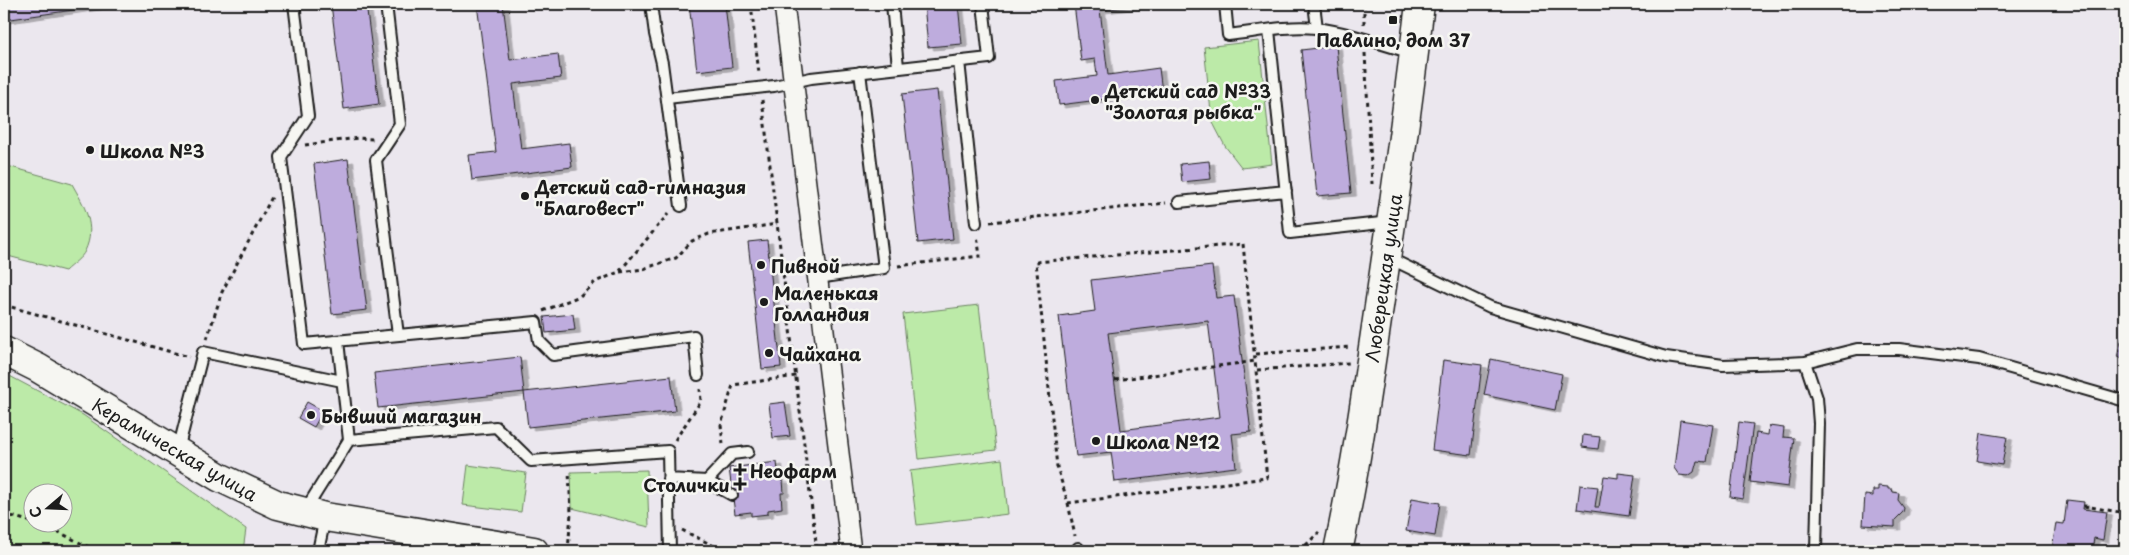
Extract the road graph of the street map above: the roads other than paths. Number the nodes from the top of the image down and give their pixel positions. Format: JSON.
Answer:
{"nodes":[{"id":1,"x":294,"y":4,"type":"edge"},
{"id":2,"x":386,"y":4,"type":"edge"},
{"id":3,"x":651,"y":4,"type":"edge"},
{"id":4,"x":784,"y":4,"type":"edge"},
{"id":5,"x":892,"y":4,"type":"edge"},
{"id":6,"x":983,"y":4,"type":"edge"},
{"id":7,"x":1224,"y":4,"type":"edge"},
{"id":8,"x":1314,"y":4,"type":"edge"},
{"id":9,"x":1420,"y":4,"type":"edge"},
{"id":10,"x":1317,"y":28,"type":"junction"},
{"id":11,"x":1269,"y":30,"type":"junction"},
{"id":12,"x":1414,"y":54,"type":"junction"},
{"id":13,"x":959,"y":61,"type":"junction"},
{"id":14,"x":898,"y":67,"type":"junction"},
{"id":15,"x":860,"y":72,"type":"junction"},
{"id":16,"x":794,"y":81,"type":"junction"},
{"id":17,"x":667,"y":98,"type":"junction"},
{"id":18,"x":1286,"y":191,"type":"junction"},
{"id":19,"x":680,"y":201,"type":"road end"},
{"id":20,"x":1179,"y":202,"type":"road end"},
{"id":21,"x":1391,"y":222,"type":"junction"},
{"id":22,"x":976,"y":223,"type":"road end"},
{"id":23,"x":1386,"y":257,"type":"junction"},
{"id":24,"x":818,"y":278,"type":"junction"},
{"id":25,"x":398,"y":335,"type":"junction"},
{"id":26,"x":338,"y":341,"type":"junction"},
{"id":27,"x":4,"y":351,"type":"edge"},
{"id":28,"x":1805,"y":362,"type":"junction"},
{"id":29,"x":698,"y":375,"type":"road end"},
{"id":30,"x":342,"y":381,"type":"junction"},
{"id":31,"x":2125,"y":401,"type":"edge"},
{"id":32,"x":349,"y":440,"type":"junction"},
{"id":33,"x":748,"y":452,"type":"dead end"},
{"id":34,"x":177,"y":453,"type":"junction"},
{"id":35,"x":668,"y":479,"type":"junction"},
{"id":36,"x":707,"y":481,"type":"junction"},
{"id":37,"x":732,"y":495,"type":"dead end"},
{"id":38,"x":314,"y":515,"type":"junction"},
{"id":39,"x":318,"y":551,"type":"edge"},
{"id":40,"x":534,"y":551,"type":"edge"},
{"id":41,"x":670,"y":551,"type":"edge"},
{"id":42,"x":851,"y":551,"type":"edge"},
{"id":43,"x":1338,"y":551,"type":"edge"},
{"id":44,"x":1816,"y":551,"type":"edge"}],
"edges":[{"from":1,"to":26,"type":"lane"},
{"from":2,"to":25,"type":"lane"},
{"from":3,"to":17,"type":"lane"},
{"from":4,"to":16,"type":"street"},
{"from":5,"to":14,"type":"lane"},
{"from":6,"to":13,"type":"lane"},
{"from":7,"to":11,"type":"lane"},
{"from":8,"to":10,"type":"lane"},
{"from":9,"to":12,"type":"main road","name":"Люберецкая улица"},
{"from":10,"to":11,"type":"lane"},
{"from":10,"to":12,"type":"lane"},
{"from":11,"to":18,"type":"lane"},
{"from":12,"to":21,"type":"main road","name":"Люберецкая улица"},
{"from":13,"to":14,"type":"lane"},
{"from":13,"to":22,"type":"lane"},
{"from":14,"to":15,"type":"lane"},
{"from":15,"to":16,"type":"lane"},
{"from":15,"to":24,"type":"lane"},
{"from":16,"to":17,"type":"lane"},
{"from":16,"to":24,"type":"street"},
{"from":17,"to":19,"type":"lane"},
{"from":18,"to":20,"type":"lane"},
{"from":18,"to":21,"type":"lane"},
{"from":21,"to":23,"type":"main road","name":"Люберецкая улица"},
{"from":23,"to":28,"type":"lane"},
{"from":23,"to":43,"type":"main road","name":"Люберецкая улица"},
{"from":24,"to":42,"type":"street"},
{"from":25,"to":26,"type":"lane"},
{"from":25,"to":29,"type":"lane"},
{"from":26,"to":30,"type":"lane"},
{"from":27,"to":34,"type":"main road","name":"Керамическая улица"},
{"from":28,"to":31,"type":"lane"},
{"from":28,"to":44,"type":"lane"},
{"from":30,"to":32,"type":"lane"},
{"from":30,"to":34,"type":"lane"},
{"from":32,"to":35,"type":"lane"},
{"from":32,"to":38,"type":"lane"},
{"from":33,"to":36,"type":"lane"},
{"from":34,"to":38,"type":"main road","name":"Керамическая улица"},
{"from":35,"to":36,"type":"lane"},
{"from":35,"to":41,"type":"lane"},
{"from":36,"to":37,"type":"lane"},
{"from":38,"to":39,"type":"lane"},
{"from":38,"to":40,"type":"main road","name":"Керамическая улица"}]}
